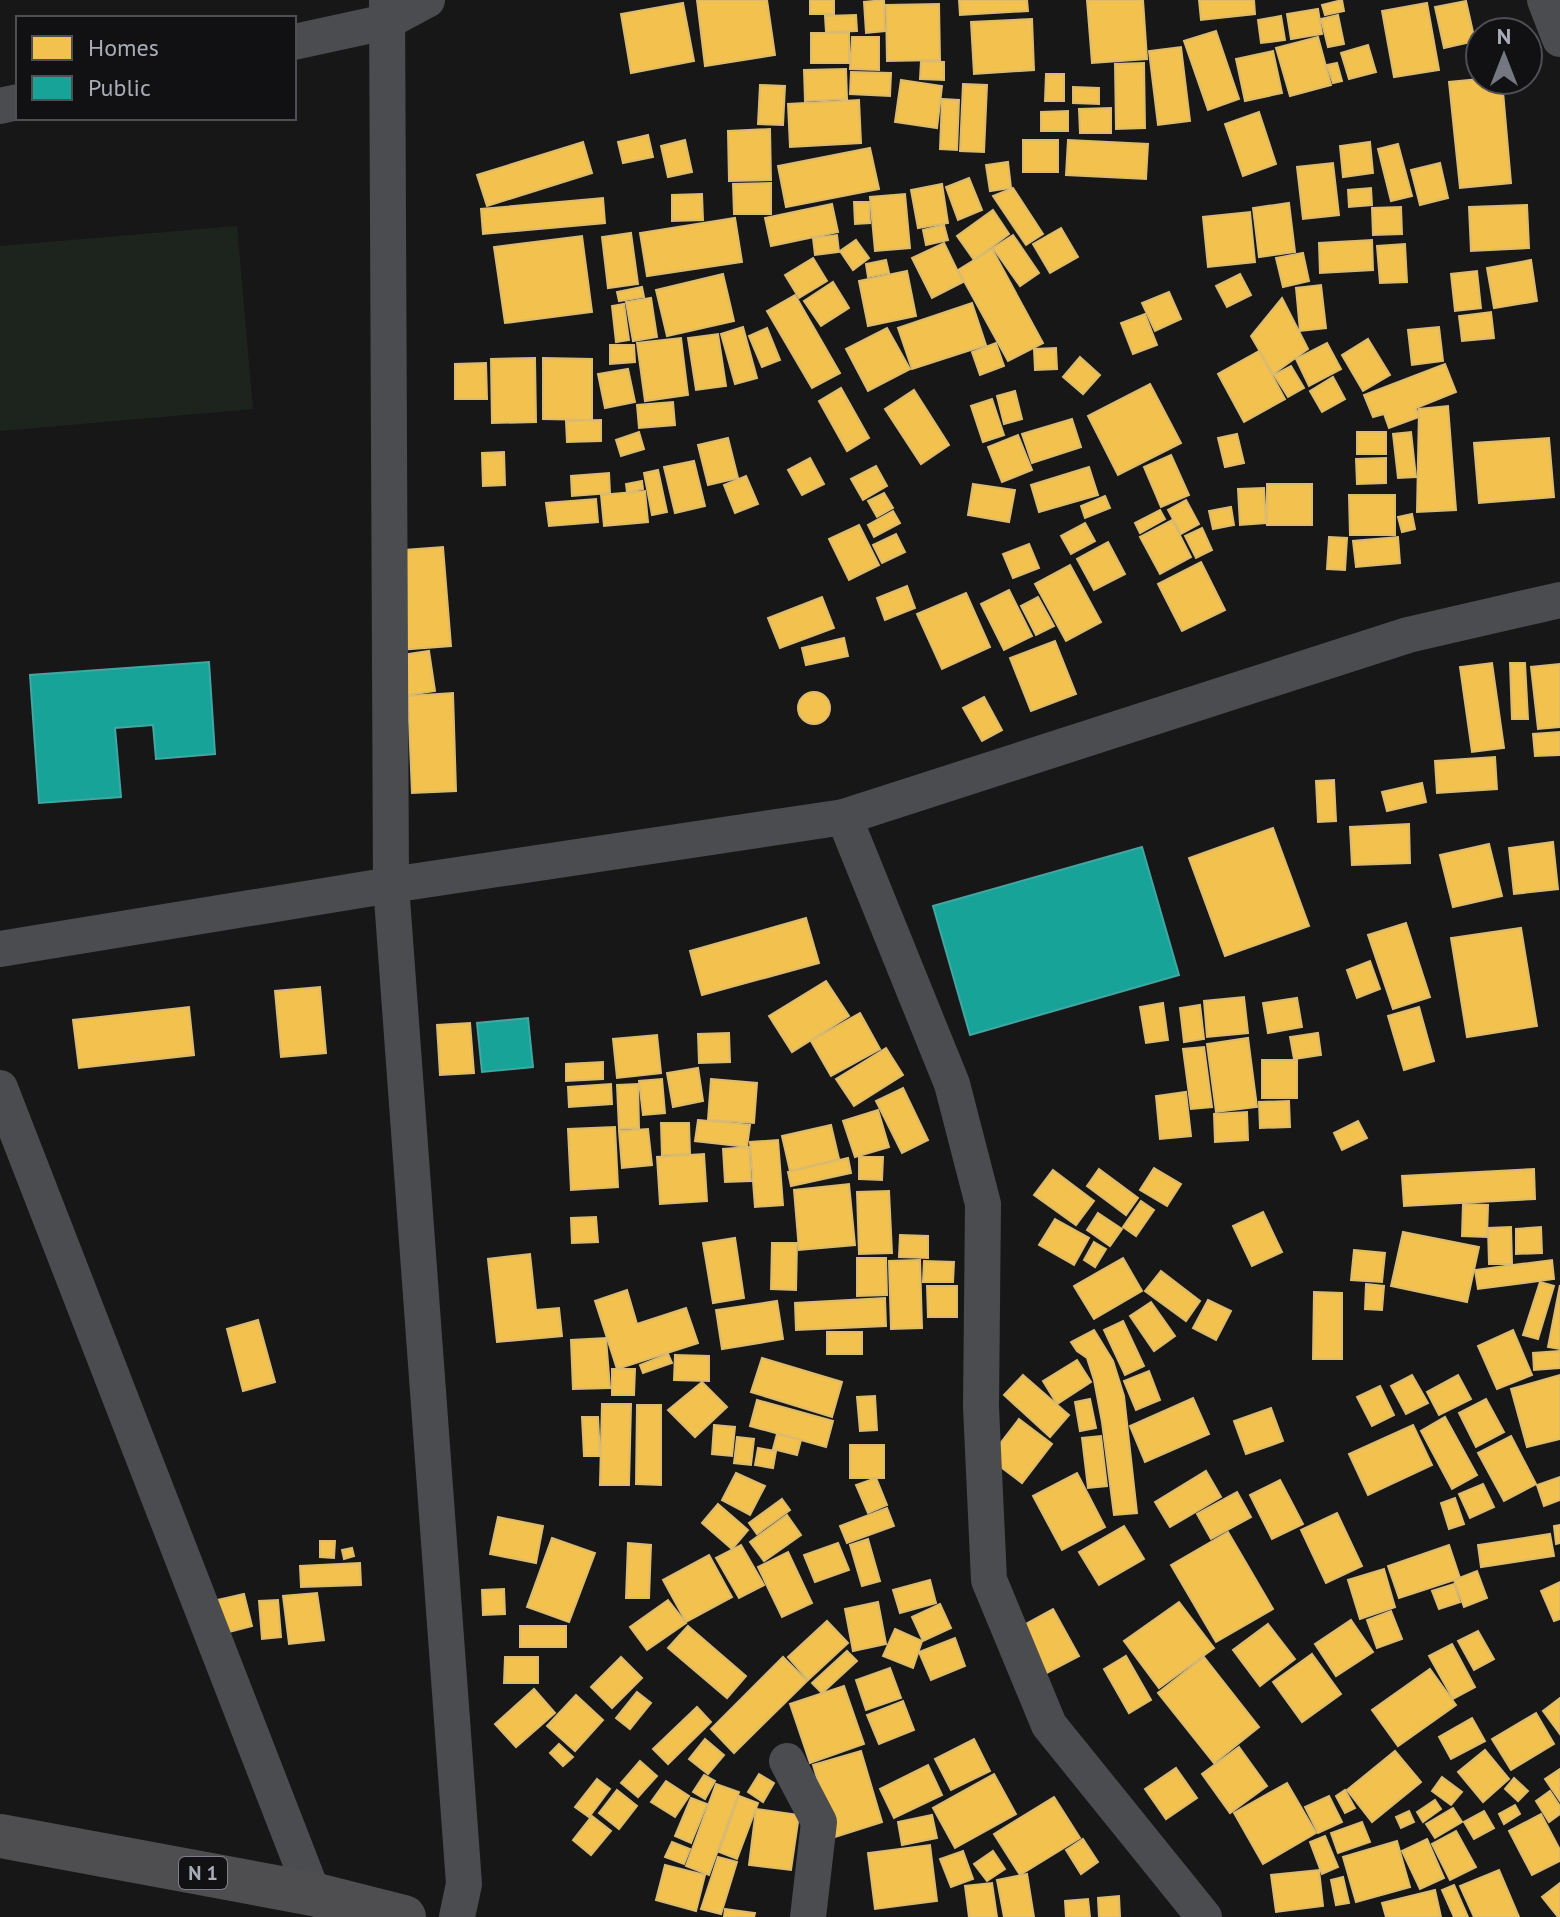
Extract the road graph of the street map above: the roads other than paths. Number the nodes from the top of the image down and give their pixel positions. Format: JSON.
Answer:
{"nodes":[{"id":1,"x":427,"y":0,"type":"edge"},
{"id":2,"x":1545,"y":0,"type":"edge"},
{"id":3,"x":387,"y":11,"type":"edge"},
{"id":4,"x":1560,"y":39,"type":"edge"},
{"id":5,"x":296,"y":41,"type":"edge"},
{"id":6,"x":1560,"y":600,"type":"edge"},
{"id":7,"x":844,"y":817,"type":"junction"},
{"id":8,"x":391,"y":885,"type":"junction"},
{"id":9,"x":0,"y":949,"type":"edge"},
{"id":10,"x":0,"y":1088,"type":"edge"},
{"id":11,"x":787,"y":1761,"type":"dead end"},
{"id":12,"x":0,"y":1836,"type":"edge"},
{"id":13,"x":313,"y":1894,"type":"junction"},
{"id":14,"x":404,"y":1917,"type":"edge"},
{"id":15,"x":457,"y":1917,"type":"edge"},
{"id":16,"x":808,"y":1917,"type":"edge"},
{"id":17,"x":1204,"y":1917,"type":"edge"}],
"edges":[{"from":1,"to":3,"type":"street"},
{"from":2,"to":4,"type":"street"},
{"from":3,"to":5,"type":"street"},
{"from":3,"to":8,"type":"street"},
{"from":6,"to":7,"type":"street"},
{"from":7,"to":8,"type":"street"},
{"from":7,"to":17,"type":"street"},
{"from":8,"to":9,"type":"street"},
{"from":8,"to":15,"type":"street"},
{"from":10,"to":13,"type":"street"},
{"from":11,"to":16,"type":"street"},
{"from":12,"to":13,"type":"highway","number":"N 1"},
{"from":13,"to":14,"type":"highway","number":"N 1"}]}
